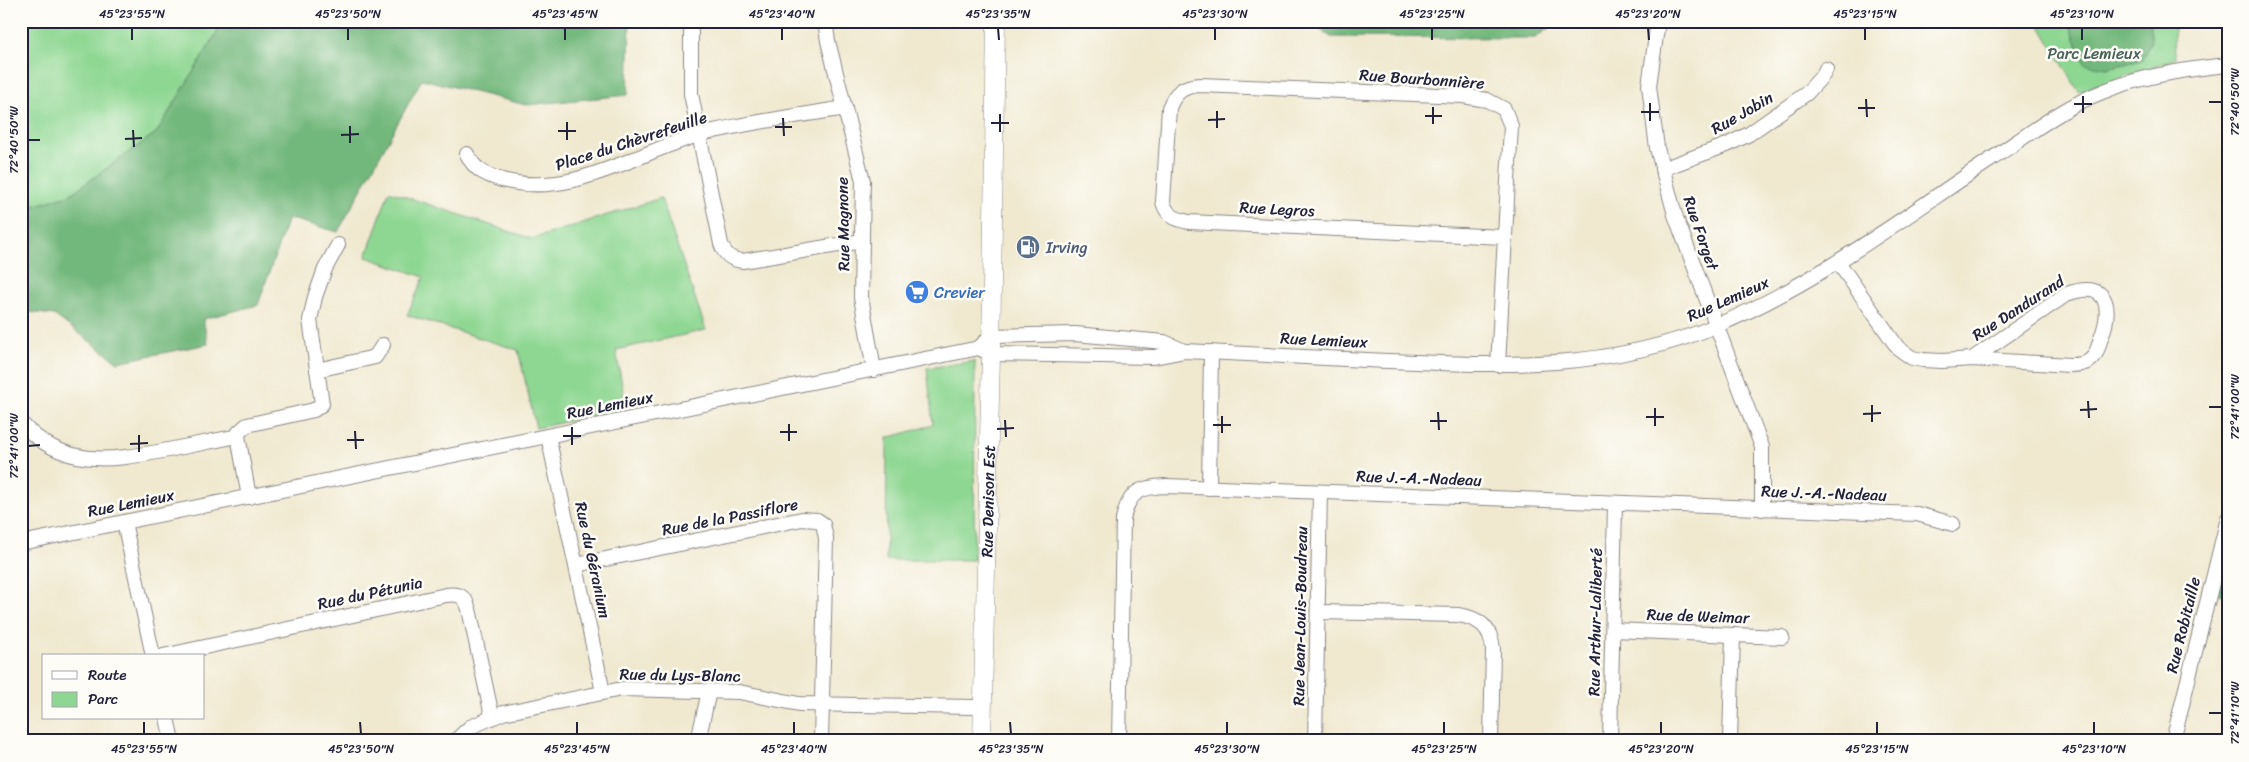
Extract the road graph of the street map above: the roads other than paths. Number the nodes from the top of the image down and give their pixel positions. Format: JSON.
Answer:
{"nodes":[{"id":1,"x":691,"y":21,"type":"edge"},
{"id":2,"x":825,"y":21,"type":"edge"},
{"id":3,"x":986,"y":21,"type":"edge"},
{"id":4,"x":996,"y":21,"type":"edge"},
{"id":5,"x":1658,"y":21,"type":"edge"},
{"id":6,"x":2228,"y":65,"type":"edge"},
{"id":7,"x":1826,"y":69,"type":"dead end"},
{"id":8,"x":1172,"y":99,"type":"joint"},
{"id":9,"x":845,"y":108,"type":"junction"},
{"id":10,"x":699,"y":135,"type":"junction"},
{"id":11,"x":467,"y":154,"type":"dead end"},
{"id":12,"x":1662,"y":169,"type":"junction"},
{"id":13,"x":1503,"y":237,"type":"junction"},
{"id":14,"x":862,"y":241,"type":"junction"},
{"id":15,"x":338,"y":245,"type":"dead end"},
{"id":16,"x":1838,"y":262,"type":"junction"},
{"id":17,"x":1716,"y":326,"type":"junction"},
{"id":18,"x":383,"y":345,"type":"dead end"},
{"id":19,"x":987,"y":346,"type":"junction"},
{"id":20,"x":1185,"y":351,"type":"junction"},
{"id":21,"x":1211,"y":352,"type":"junction"},
{"id":22,"x":1972,"y":359,"type":"junction"},
{"id":23,"x":1498,"y":365,"type":"junction"},
{"id":24,"x":317,"y":370,"type":"junction"},
{"id":25,"x":874,"y":370,"type":"junction"},
{"id":26,"x":21,"y":423,"type":"edge"},
{"id":27,"x":238,"y":436,"type":"junction"},
{"id":28,"x":548,"y":436,"type":"junction"},
{"id":29,"x":1209,"y":488,"type":"junction"},
{"id":30,"x":1320,"y":492,"type":"junction"},
{"id":31,"x":248,"y":497,"type":"junction"},
{"id":32,"x":1615,"y":503,"type":"junction"},
{"id":33,"x":1762,"y":509,"type":"junction"},
{"id":34,"x":2228,"y":518,"type":"edge"},
{"id":35,"x":124,"y":522,"type":"junction"},
{"id":36,"x":1953,"y":524,"type":"dead end"},
{"id":37,"x":21,"y":543,"type":"edge"},
{"id":38,"x":576,"y":565,"type":"junction"},
{"id":39,"x":1318,"y":612,"type":"junction"},
{"id":40,"x":1613,"y":630,"type":"junction"},
{"id":41,"x":1733,"y":635,"type":"junction"},
{"id":42,"x":1782,"y":637,"type":"dead end"},
{"id":43,"x":153,"y":654,"type":"edge"},
{"id":44,"x":172,"y":654,"type":"edge"},
{"id":45,"x":709,"y":690,"type":"junction"},
{"id":46,"x":604,"y":692,"type":"junction"},
{"id":47,"x":822,"y":705,"type":"junction"},
{"id":48,"x":974,"y":707,"type":"junction"},
{"id":49,"x":492,"y":716,"type":"junction"},
{"id":50,"x":167,"y":720,"type":"edge"},
{"id":51,"x":172,"y":741,"type":"edge"},
{"id":52,"x":455,"y":741,"type":"edge"},
{"id":53,"x":698,"y":741,"type":"edge"},
{"id":54,"x":821,"y":741,"type":"edge"},
{"id":55,"x":974,"y":741,"type":"edge"},
{"id":56,"x":982,"y":741,"type":"edge"},
{"id":57,"x":1119,"y":741,"type":"edge"},
{"id":58,"x":1315,"y":741,"type":"edge"},
{"id":59,"x":1491,"y":741,"type":"edge"},
{"id":60,"x":1610,"y":741,"type":"edge"},
{"id":61,"x":1730,"y":741,"type":"edge"},
{"id":62,"x":2173,"y":741,"type":"edge"}],
"edges":[{"from":1,"to":10,"type":"street"},
{"from":2,"to":9,"type":"street","name":"Rue Magnone"},
{"from":3,"to":19,"type":"main road","name":"Rue Denison Est"},
{"from":4,"to":19,"type":"main road","name":"Rue Denison Est"},
{"from":5,"to":12,"type":"street","name":"Rue Forget"},
{"from":6,"to":16,"type":"street","name":"Rue Lemieux"},
{"from":7,"to":12,"type":"street","name":"Rue Jobin"},
{"from":8,"to":13,"type":"street","name":"Rue Legros"},
{"from":8,"to":13,"type":"street","name":"Rue Bourbonnière"},
{"from":9,"to":10,"type":"street","name":"Place du Chèvrefeuille"},
{"from":9,"to":14,"type":"street","name":"Rue Magnone"},
{"from":10,"to":11,"type":"street","name":"Place du Chèvrefeuille"},
{"from":10,"to":14,"type":"street"},
{"from":12,"to":17,"type":"street","name":"Rue Forget"},
{"from":13,"to":23,"type":"street","name":"Rue Bourbonnière"},
{"from":14,"to":25,"type":"street","name":"Rue Magnone"},
{"from":15,"to":24,"type":"street"},
{"from":16,"to":17,"type":"street","name":"Rue Lemieux"},
{"from":16,"to":22,"type":"street","name":"Rue Dandurand"},
{"from":17,"to":23,"type":"street","name":"Rue Lemieux"},
{"from":17,"to":33,"type":"street","name":"Rue Forget"},
{"from":18,"to":24,"type":"street"},
{"from":19,"to":20,"type":"street","name":"Rue Lemieux"},
{"from":19,"to":20,"type":"street","name":"Rue Lemieux"},
{"from":19,"to":25,"type":"street","name":"Rue Lemieux"},
{"from":19,"to":48,"type":"main road","name":"Rue Denison Est"},
{"from":19,"to":56,"type":"main road","name":"Rue Denison Est"},
{"from":20,"to":21,"type":"street","name":"Rue Lemieux"},
{"from":21,"to":23,"type":"street","name":"Rue Lemieux"},
{"from":21,"to":29,"type":"street"},
{"from":22,"to":22,"type":"street","name":"Rue Dandurand"},
{"from":24,"to":27,"type":"street"},
{"from":25,"to":28,"type":"street","name":"Rue Lemieux"},
{"from":26,"to":27,"type":"street"},
{"from":27,"to":31,"type":"street"},
{"from":28,"to":31,"type":"street","name":"Rue Lemieux"},
{"from":28,"to":38,"type":"street","name":"Rue du Géranium"},
{"from":29,"to":30,"type":"street","name":"Rue J.-A.-Nadeau"},
{"from":29,"to":57,"type":"street","name":"Rue J.-A.-Nadeau"},
{"from":30,"to":32,"type":"street","name":"Rue J.-A.-Nadeau"},
{"from":30,"to":39,"type":"street","name":"Rue Jean-Louis-Boudreau"},
{"from":31,"to":35,"type":"street","name":"Rue Lemieux"},
{"from":32,"to":33,"type":"street","name":"Rue J.-A.-Nadeau"},
{"from":32,"to":40,"type":"street","name":"Rue Arthur-Laliberté"},
{"from":33,"to":36,"type":"street","name":"Rue J.-A.-Nadeau"},
{"from":34,"to":62,"type":"street","name":"Rue Robitaille"},
{"from":35,"to":37,"type":"street","name":"Rue Lemieux"},
{"from":35,"to":43,"type":"street"},
{"from":38,"to":46,"type":"street","name":"Rue du Géranium"},
{"from":38,"to":47,"type":"street","name":"Rue de la Passiflore"},
{"from":39,"to":58,"type":"street","name":"Rue Jean-Louis-Boudreau"},
{"from":39,"to":59,"type":"street"},
{"from":40,"to":41,"type":"street","name":"Rue de Weimar"},
{"from":40,"to":60,"type":"street","name":"Rue Arthur-Laliberté"},
{"from":41,"to":42,"type":"street","name":"Rue de Weimar"},
{"from":41,"to":61,"type":"street"},
{"from":44,"to":49,"type":"street","name":"Rue du Pétunia"},
{"from":45,"to":46,"type":"street","name":"Rue du Lys-Blanc"},
{"from":45,"to":47,"type":"street","name":"Rue du Lys-Blanc"},
{"from":45,"to":53,"type":"street"},
{"from":46,"to":49,"type":"street","name":"Rue du Lys-Blanc"},
{"from":47,"to":48,"type":"street","name":"Rue du Lys-Blanc"},
{"from":47,"to":54,"type":"street","name":"Rue de la Passiflore"},
{"from":48,"to":55,"type":"main road","name":"Rue Denison Est"},
{"from":49,"to":52,"type":"street","name":"Rue du Lys-Blanc"},
{"from":50,"to":51,"type":"street"}]}
